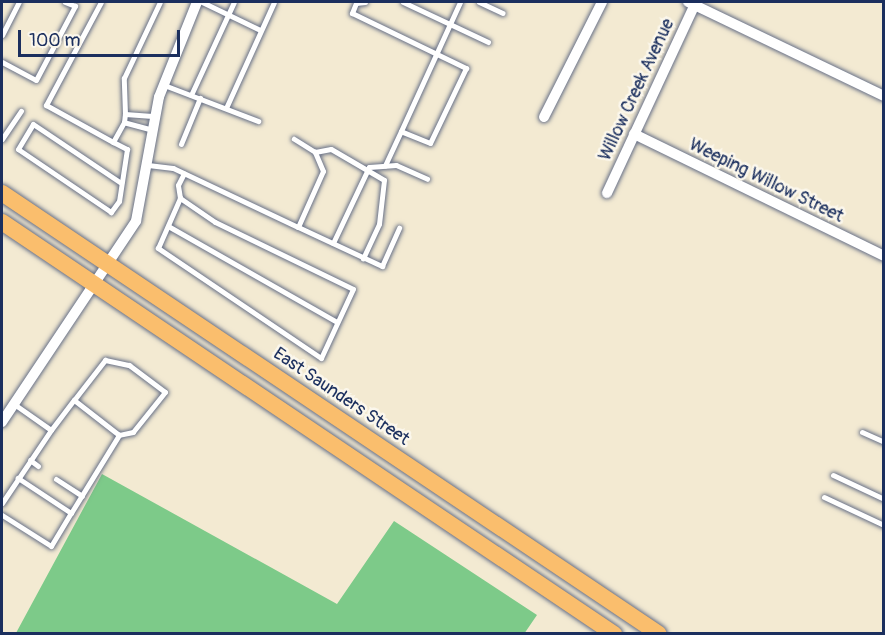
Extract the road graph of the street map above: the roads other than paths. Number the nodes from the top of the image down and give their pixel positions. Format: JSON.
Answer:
{"nodes":[{"id":1,"x":19,"y":2,"type":"edge"},
{"id":2,"x":65,"y":2,"type":"edge"},
{"id":3,"x":101,"y":2,"type":"edge"},
{"id":4,"x":160,"y":2,"type":"edge"},
{"id":5,"x":197,"y":2,"type":"edge"},
{"id":6,"x":202,"y":2,"type":"edge"},
{"id":7,"x":234,"y":2,"type":"edge"},
{"id":8,"x":274,"y":2,"type":"edge"},
{"id":9,"x":365,"y":2,"type":"edge"},
{"id":10,"x":403,"y":2,"type":"edge"},
{"id":11,"x":460,"y":2,"type":"edge"},
{"id":12,"x":479,"y":2,"type":"edge"},
{"id":13,"x":602,"y":2,"type":"edge"},
{"id":14,"x":693,"y":3,"type":"edge"},
{"id":15,"x":503,"y":13,"type":"dead end"},
{"id":16,"x":228,"y":14,"type":"junction"},
{"id":17,"x":450,"y":23,"type":"junction"},
{"id":18,"x":260,"y":30,"type":"junction"},
{"id":19,"x":2,"y":35,"type":"edge"},
{"id":20,"x":488,"y":42,"type":"dead end"},
{"id":21,"x":436,"y":53,"type":"junction"},
{"id":22,"x":2,"y":62,"type":"edge"},
{"id":23,"x":163,"y":84,"type":"junction"},
{"id":24,"x":192,"y":95,"type":"junction"},
{"id":25,"x":884,"y":96,"type":"edge"},
{"id":26,"x":200,"y":98,"type":"junction"},
{"id":27,"x":226,"y":108,"type":"junction"},
{"id":28,"x":21,"y":111,"type":"dead end"},
{"id":29,"x":125,"y":114,"type":"junction"},
{"id":30,"x":156,"y":116,"type":"junction"},
{"id":31,"x":544,"y":117,"type":"dead end"},
{"id":32,"x":258,"y":121,"type":"dead end"},
{"id":33,"x":124,"y":122,"type":"junction"},
{"id":34,"x":153,"y":130,"type":"junction"},
{"id":35,"x":401,"y":131,"type":"junction"},
{"id":36,"x":634,"y":134,"type":"junction"},
{"id":37,"x":2,"y":139,"type":"edge"},
{"id":38,"x":294,"y":139,"type":"dead end"},
{"id":39,"x":113,"y":142,"type":"junction"},
{"id":40,"x":180,"y":144,"type":"dead end"},
{"id":41,"x":315,"y":152,"type":"junction"},
{"id":42,"x":148,"y":165,"type":"junction"},
{"id":43,"x":385,"y":165,"type":"junction"},
{"id":44,"x":369,"y":167,"type":"junction"},
{"id":45,"x":184,"y":173,"type":"junction"},
{"id":46,"x":427,"y":179,"type":"dead end"},
{"id":47,"x":121,"y":183,"type":"junction"},
{"id":48,"x":2,"y":193,"type":"edge"},
{"id":49,"x":607,"y":193,"type":"dead end"},
{"id":50,"x":180,"y":198,"type":"junction"},
{"id":51,"x":2,"y":222,"type":"edge"},
{"id":52,"x":168,"y":226,"type":"junction"},
{"id":53,"x":297,"y":227,"type":"junction"},
{"id":54,"x":399,"y":228,"type":"dead end"},
{"id":55,"x":333,"y":243,"type":"junction"},
{"id":56,"x":884,"y":256,"type":"edge"},
{"id":57,"x":363,"y":258,"type":"junction"},
{"id":58,"x":108,"y":265,"type":"junction"},
{"id":59,"x":94,"y":284,"type":"junction"},
{"id":60,"x":338,"y":322,"type":"junction"},
{"id":61,"x":74,"y":400,"type":"junction"},
{"id":62,"x":14,"y":404,"type":"junction"},
{"id":63,"x":2,"y":422,"type":"edge"},
{"id":64,"x":51,"y":430,"type":"junction"},
{"id":65,"x":862,"y":432,"type":"dead end"},
{"id":66,"x":119,"y":435,"type":"junction"},
{"id":67,"x":884,"y":442,"type":"edge"},
{"id":68,"x":30,"y":460,"type":"junction"},
{"id":69,"x":38,"y":466,"type":"dead end"},
{"id":70,"x":833,"y":475,"type":"dead end"},
{"id":71,"x":18,"y":478,"type":"junction"},
{"id":72,"x":56,"y":478,"type":"dead end"},
{"id":73,"x":82,"y":495,"type":"junction"},
{"id":74,"x":824,"y":497,"type":"dead end"},
{"id":75,"x":884,"y":500,"type":"edge"},
{"id":76,"x":2,"y":503,"type":"edge"},
{"id":77,"x":71,"y":513,"type":"junction"},
{"id":78,"x":2,"y":515,"type":"edge"},
{"id":79,"x":884,"y":525,"type":"edge"},
{"id":80,"x":600,"y":624,"type":"junction"},
{"id":81,"x":614,"y":633,"type":"edge"},
{"id":82,"x":627,"y":633,"type":"edge"},
{"id":83,"x":659,"y":633,"type":"edge"}],
"edges":[{"from":1,"to":19,"type":"lane"},
{"from":2,"to":22,"type":"lane"},
{"from":3,"to":39,"type":"lane"},
{"from":4,"to":29,"type":"lane"},
{"from":5,"to":23,"type":"street"},
{"from":6,"to":16,"type":"lane"},
{"from":7,"to":16,"type":"lane"},
{"from":8,"to":18,"type":"lane"},
{"from":9,"to":21,"type":"lane"},
{"from":10,"to":17,"type":"lane"},
{"from":11,"to":17,"type":"lane"},
{"from":12,"to":15,"type":"lane"},
{"from":13,"to":31,"type":"street"},
{"from":14,"to":25,"type":"street"},
{"from":14,"to":36,"type":"street","name":"Willow Creek Avenue"},
{"from":16,"to":18,"type":"lane"},
{"from":16,"to":24,"type":"lane"},
{"from":17,"to":20,"type":"lane"},
{"from":17,"to":21,"type":"lane"},
{"from":18,"to":27,"type":"lane"},
{"from":21,"to":35,"type":"lane"},
{"from":21,"to":35,"type":"lane"},
{"from":23,"to":24,"type":"lane"},
{"from":23,"to":30,"type":"street"},
{"from":24,"to":26,"type":"lane"},
{"from":26,"to":27,"type":"lane"},
{"from":26,"to":40,"type":"lane"},
{"from":27,"to":32,"type":"lane"},
{"from":28,"to":37,"type":"lane"},
{"from":29,"to":30,"type":"lane"},
{"from":29,"to":33,"type":"lane"},
{"from":30,"to":34,"type":"street"},
{"from":33,"to":34,"type":"lane"},
{"from":33,"to":39,"type":"lane"},
{"from":34,"to":42,"type":"street"},
{"from":35,"to":43,"type":"lane"},
{"from":36,"to":49,"type":"street","name":"Willow Creek Avenue"},
{"from":36,"to":56,"type":"street","name":"Weeping Willow Street"},
{"from":38,"to":41,"type":"lane"},
{"from":39,"to":47,"type":"lane"},
{"from":41,"to":44,"type":"lane"},
{"from":41,"to":53,"type":"lane"},
{"from":42,"to":45,"type":"lane"},
{"from":42,"to":58,"type":"street"},
{"from":43,"to":44,"type":"lane"},
{"from":43,"to":46,"type":"lane"},
{"from":44,"to":55,"type":"lane"},
{"from":44,"to":57,"type":"lane"},
{"from":45,"to":50,"type":"lane"},
{"from":45,"to":53,"type":"lane"},
{"from":47,"to":47,"type":"lane"},
{"from":48,"to":58,"type":"main road","name":"East Saunders Street"},
{"from":50,"to":52,"type":"lane"},
{"from":50,"to":60,"type":"lane"},
{"from":51,"to":59,"type":"main road"},
{"from":52,"to":60,"type":"lane"},
{"from":52,"to":60,"type":"lane"},
{"from":53,"to":55,"type":"lane"},
{"from":54,"to":57,"type":"lane"},
{"from":55,"to":57,"type":"lane"},
{"from":58,"to":59,"type":"street"},
{"from":58,"to":83,"type":"main road","name":"East Saunders Street"},
{"from":59,"to":62,"type":"street"},
{"from":59,"to":80,"type":"main road"},
{"from":61,"to":64,"type":"lane"},
{"from":61,"to":66,"type":"lane"},
{"from":61,"to":66,"type":"lane"},
{"from":62,"to":63,"type":"street"},
{"from":62,"to":64,"type":"lane"},
{"from":64,"to":68,"type":"lane"},
{"from":65,"to":67,"type":"lane"},
{"from":66,"to":73,"type":"lane"},
{"from":68,"to":69,"type":"lane"},
{"from":68,"to":71,"type":"lane"},
{"from":70,"to":75,"type":"lane"},
{"from":71,"to":76,"type":"lane"},
{"from":71,"to":77,"type":"lane"},
{"from":72,"to":73,"type":"lane"},
{"from":73,"to":77,"type":"lane"},
{"from":74,"to":79,"type":"lane"},
{"from":77,"to":78,"type":"lane"},
{"from":80,"to":81,"type":"main road"},
{"from":80,"to":82,"type":"main road"}]}
